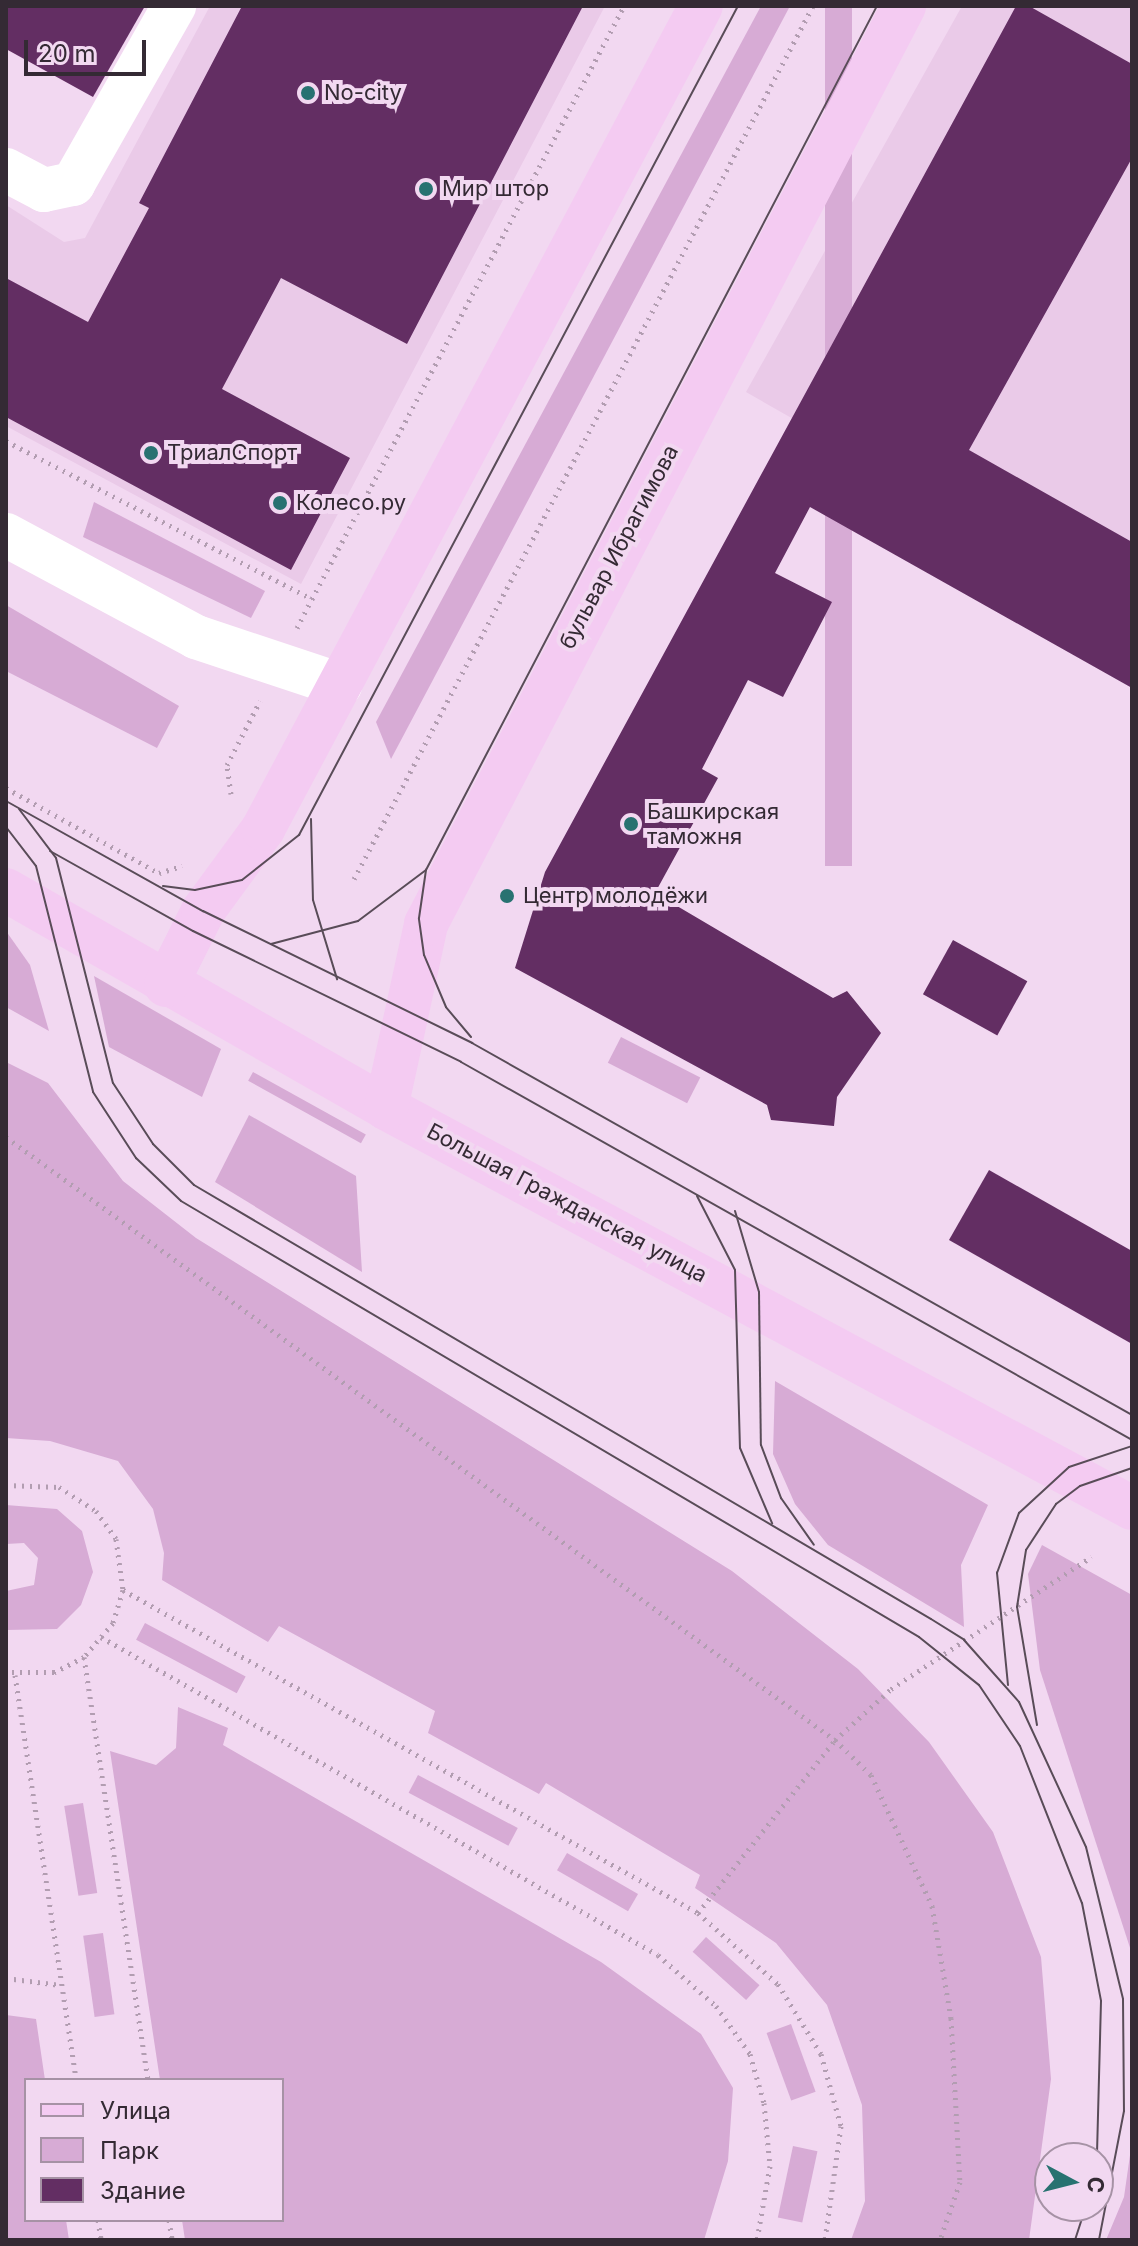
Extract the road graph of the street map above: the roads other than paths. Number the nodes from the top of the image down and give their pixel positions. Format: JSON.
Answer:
{"nodes":[{"id":1,"x":174,"y":6,"type":"edge"},
{"id":2,"x":701,"y":6,"type":"edge"},
{"id":3,"x":904,"y":6,"type":"edge"},
{"id":4,"x":6,"y":170,"type":"edge"},
{"id":5,"x":6,"y":535,"type":"edge"},
{"id":6,"x":340,"y":685,"type":"junction"},
{"id":7,"x":6,"y":890,"type":"edge"},
{"id":8,"x":166,"y":985,"type":"junction"},
{"id":9,"x":386,"y":1108,"type":"junction"},
{"id":10,"x":1132,"y":1508,"type":"edge"}],
"edges":[{"from":1,"to":4,"type":"lane"},
{"from":2,"to":6,"type":"main road"},
{"from":3,"to":9,"type":"main road","name":"бульвар Ибрагимова"},
{"from":5,"to":6,"type":"lane"},
{"from":6,"to":8,"type":"main road"},
{"from":7,"to":8,"type":"main road","name":"Большая Гражданская улица"},
{"from":8,"to":9,"type":"main road","name":"Большая Гражданская улица"},
{"from":9,"to":10,"type":"main road","name":"Большая Гражданская улица"}]}
